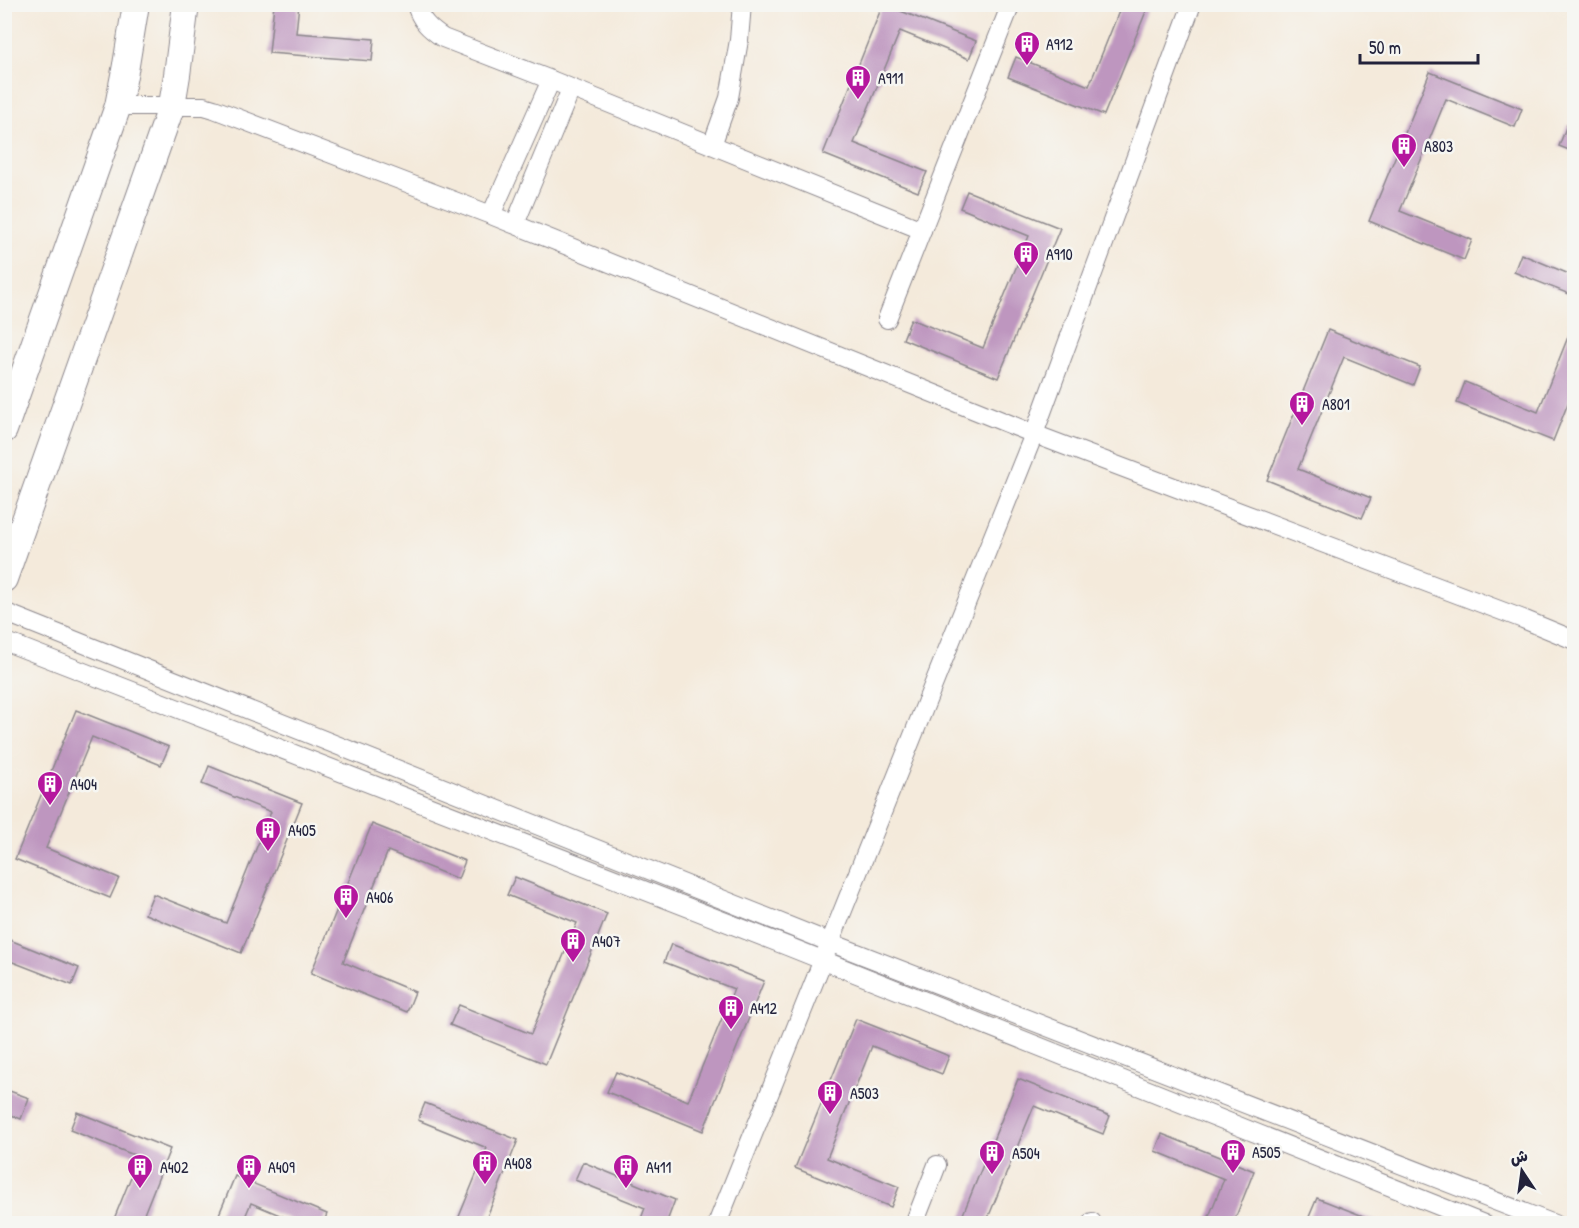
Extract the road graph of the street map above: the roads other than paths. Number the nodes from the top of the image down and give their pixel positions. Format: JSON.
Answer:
{"nodes":[{"id":1,"x":136,"y":4,"type":"edge"},
{"id":2,"x":186,"y":4,"type":"edge"},
{"id":3,"x":416,"y":4,"type":"edge"},
{"id":4,"x":742,"y":4,"type":"edge"},
{"id":5,"x":1011,"y":4,"type":"edge"},
{"id":6,"x":1192,"y":4,"type":"edge"},
{"id":7,"x":551,"y":80,"type":"junction"},
{"id":8,"x":571,"y":89,"type":"junction"},
{"id":9,"x":172,"y":105,"type":"junction"},
{"id":10,"x":118,"y":106,"type":"junction"},
{"id":11,"x":712,"y":146,"type":"junction"},
{"id":12,"x":491,"y":215,"type":"junction"},
{"id":13,"x":515,"y":224,"type":"junction"},
{"id":14,"x":922,"y":230,"type":"junction"},
{"id":15,"x":886,"y":320,"type":"dead end"},
{"id":16,"x":4,"y":430,"type":"edge"},
{"id":17,"x":1034,"y":434,"type":"junction"},
{"id":18,"x":4,"y":579,"type":"edge"},
{"id":19,"x":4,"y":612,"type":"edge"},
{"id":20,"x":1575,"y":640,"type":"edge"},
{"id":21,"x":4,"y":641,"type":"edge"},
{"id":22,"x":829,"y":942,"type":"junction"},
{"id":23,"x":822,"y":961,"type":"junction"},
{"id":24,"x":937,"y":1165,"type":"dead end"},
{"id":25,"x":717,"y":1224,"type":"edge"},
{"id":26,"x":914,"y":1224,"type":"edge"},
{"id":27,"x":1484,"y":1224,"type":"edge"},
{"id":28,"x":1554,"y":1224,"type":"edge"}],
"edges":[{"from":1,"to":10,"type":"street"},
{"from":2,"to":9,"type":"street"},
{"from":3,"to":7,"type":"street"},
{"from":4,"to":11,"type":"street"},
{"from":5,"to":14,"type":"street"},
{"from":6,"to":17,"type":"street"},
{"from":7,"to":8,"type":"street"},
{"from":7,"to":12,"type":"street"},
{"from":8,"to":11,"type":"street"},
{"from":8,"to":13,"type":"street"},
{"from":9,"to":10,"type":"street"},
{"from":9,"to":12,"type":"street"},
{"from":9,"to":18,"type":"street"},
{"from":10,"to":16,"type":"street"},
{"from":11,"to":14,"type":"street"},
{"from":12,"to":13,"type":"street"},
{"from":13,"to":17,"type":"street"},
{"from":14,"to":15,"type":"street"},
{"from":17,"to":20,"type":"street"},
{"from":17,"to":22,"type":"street"},
{"from":19,"to":22,"type":"street"},
{"from":21,"to":23,"type":"street"},
{"from":22,"to":23,"type":"street"},
{"from":22,"to":28,"type":"street"},
{"from":23,"to":25,"type":"street"},
{"from":23,"to":27,"type":"street"},
{"from":24,"to":26,"type":"street"}]}
